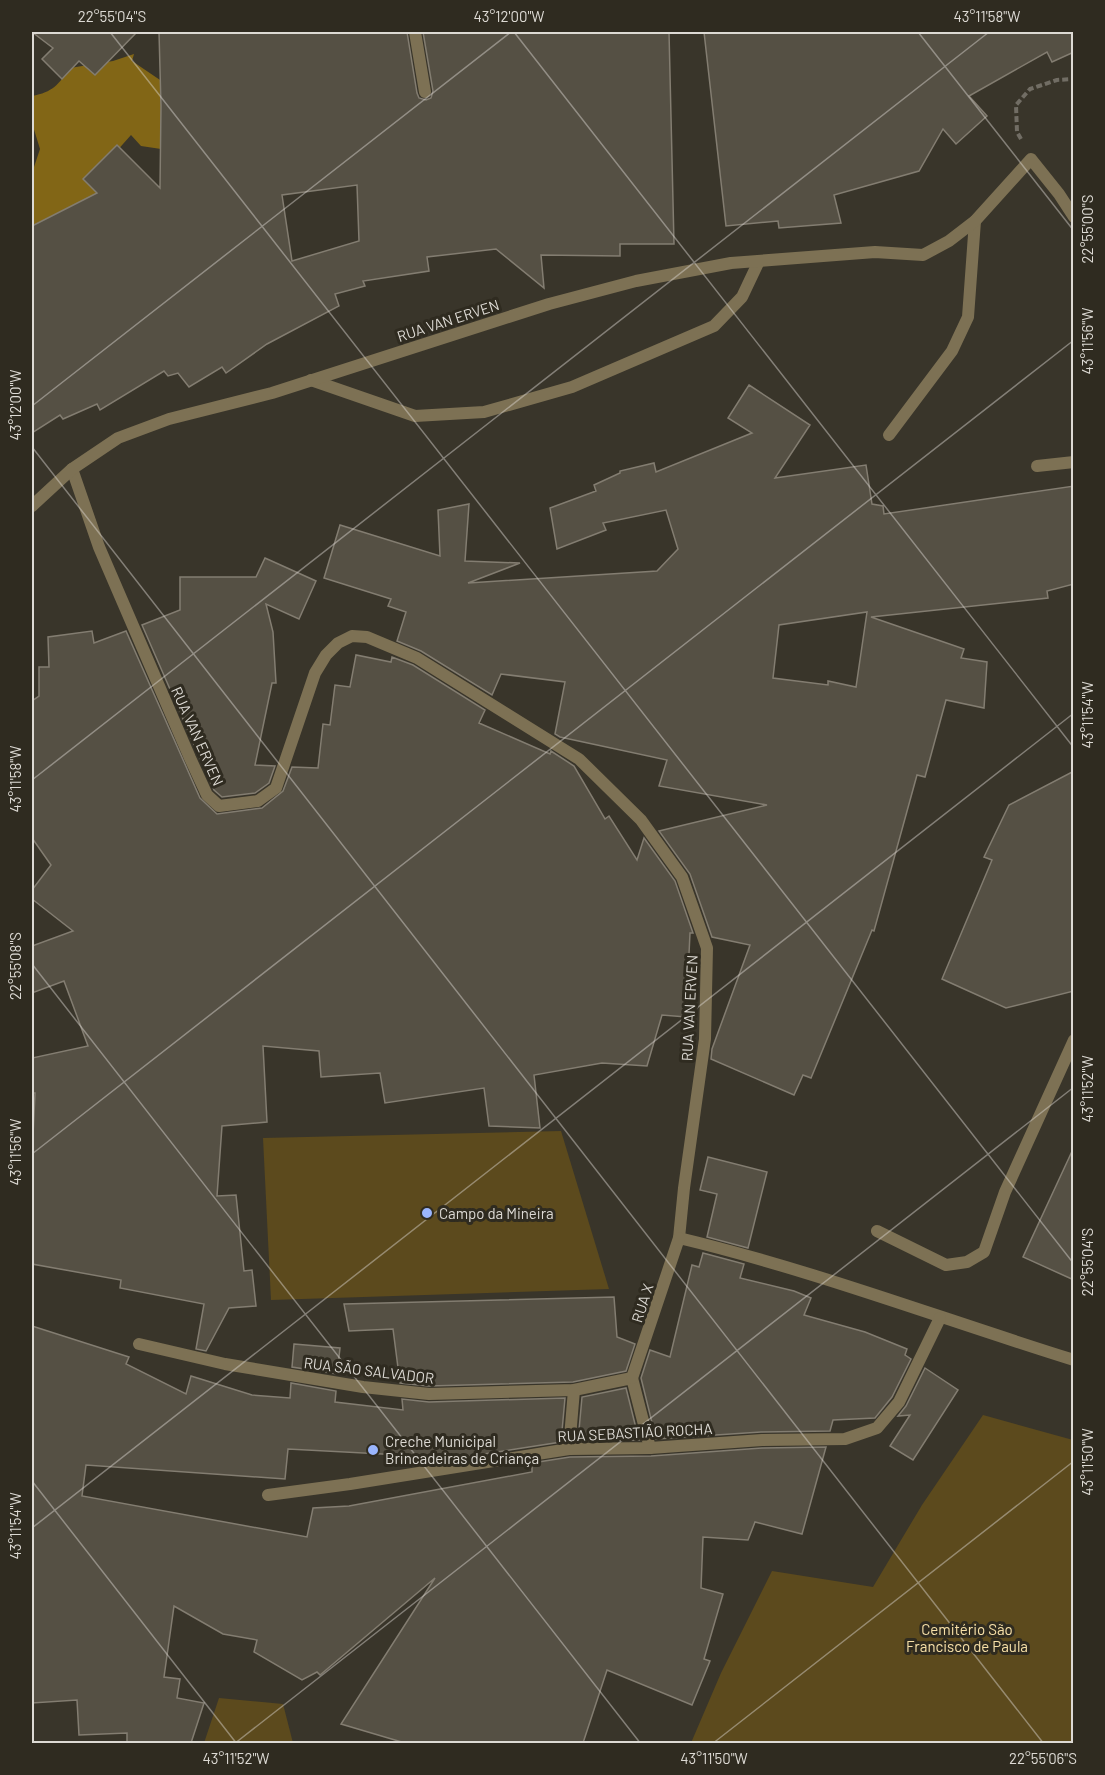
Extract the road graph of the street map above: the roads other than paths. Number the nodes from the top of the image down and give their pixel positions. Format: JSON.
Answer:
{"nodes":[{"id":1,"x":416,"y":32,"type":"edge"},
{"id":2,"x":425,"y":92,"type":"dead end"},
{"id":3,"x":1074,"y":217,"type":"edge"},
{"id":4,"x":975,"y":220,"type":"junction"},
{"id":5,"x":759,"y":261,"type":"junction"},
{"id":6,"x":311,"y":380,"type":"junction"},
{"id":7,"x":889,"y":435,"type":"dead end"},
{"id":8,"x":1074,"y":462,"type":"edge"},
{"id":9,"x":1037,"y":466,"type":"dead end"},
{"id":10,"x":72,"y":469,"type":"junction"},
{"id":11,"x":32,"y":506,"type":"edge"},
{"id":12,"x":1074,"y":1040,"type":"edge"},
{"id":13,"x":877,"y":1231,"type":"dead end"},
{"id":14,"x":679,"y":1238,"type":"junction"},
{"id":15,"x":940,"y":1318,"type":"junction"},
{"id":16,"x":139,"y":1344,"type":"dead end"},
{"id":17,"x":1074,"y":1360,"type":"edge"},
{"id":18,"x":633,"y":1378,"type":"junction"},
{"id":19,"x":574,"y":1390,"type":"junction"},
{"id":20,"x":650,"y":1448,"type":"junction"},
{"id":21,"x":569,"y":1449,"type":"junction"},
{"id":22,"x":268,"y":1495,"type":"dead end"}],
"edges":[{"from":1,"to":2,"type":"street"},
{"from":3,"to":4,"type":"street","name":"RUA VAN ERVEN"},
{"from":4,"to":5,"type":"street","name":"RUA VAN ERVEN"},
{"from":4,"to":7,"type":"street"},
{"from":5,"to":6,"type":"street","name":"RUA VAN ERVEN"},
{"from":5,"to":6,"type":"street"},
{"from":6,"to":10,"type":"street","name":"RUA VAN ERVEN"},
{"from":8,"to":9,"type":"street"},
{"from":10,"to":11,"type":"street"},
{"from":10,"to":14,"type":"street","name":"RUA VAN ERVEN"},
{"from":12,"to":13,"type":"street"},
{"from":14,"to":15,"type":"street"},
{"from":14,"to":18,"type":"street","name":"RUA X"},
{"from":15,"to":17,"type":"street"},
{"from":15,"to":20,"type":"street","name":"RUA SEBASTIÃO ROCHA"},
{"from":16,"to":19,"type":"street","name":"RUA SÃO SALVADOR"},
{"from":18,"to":19,"type":"street","name":"RUA SÃO SALVADOR"},
{"from":18,"to":20,"type":"street"},
{"from":19,"to":21,"type":"street"},
{"from":20,"to":21,"type":"street","name":"RUA SEBASTIÃO ROCHA"},
{"from":21,"to":22,"type":"street","name":"RUA SEBASTIÃO ROCHA"}]}
